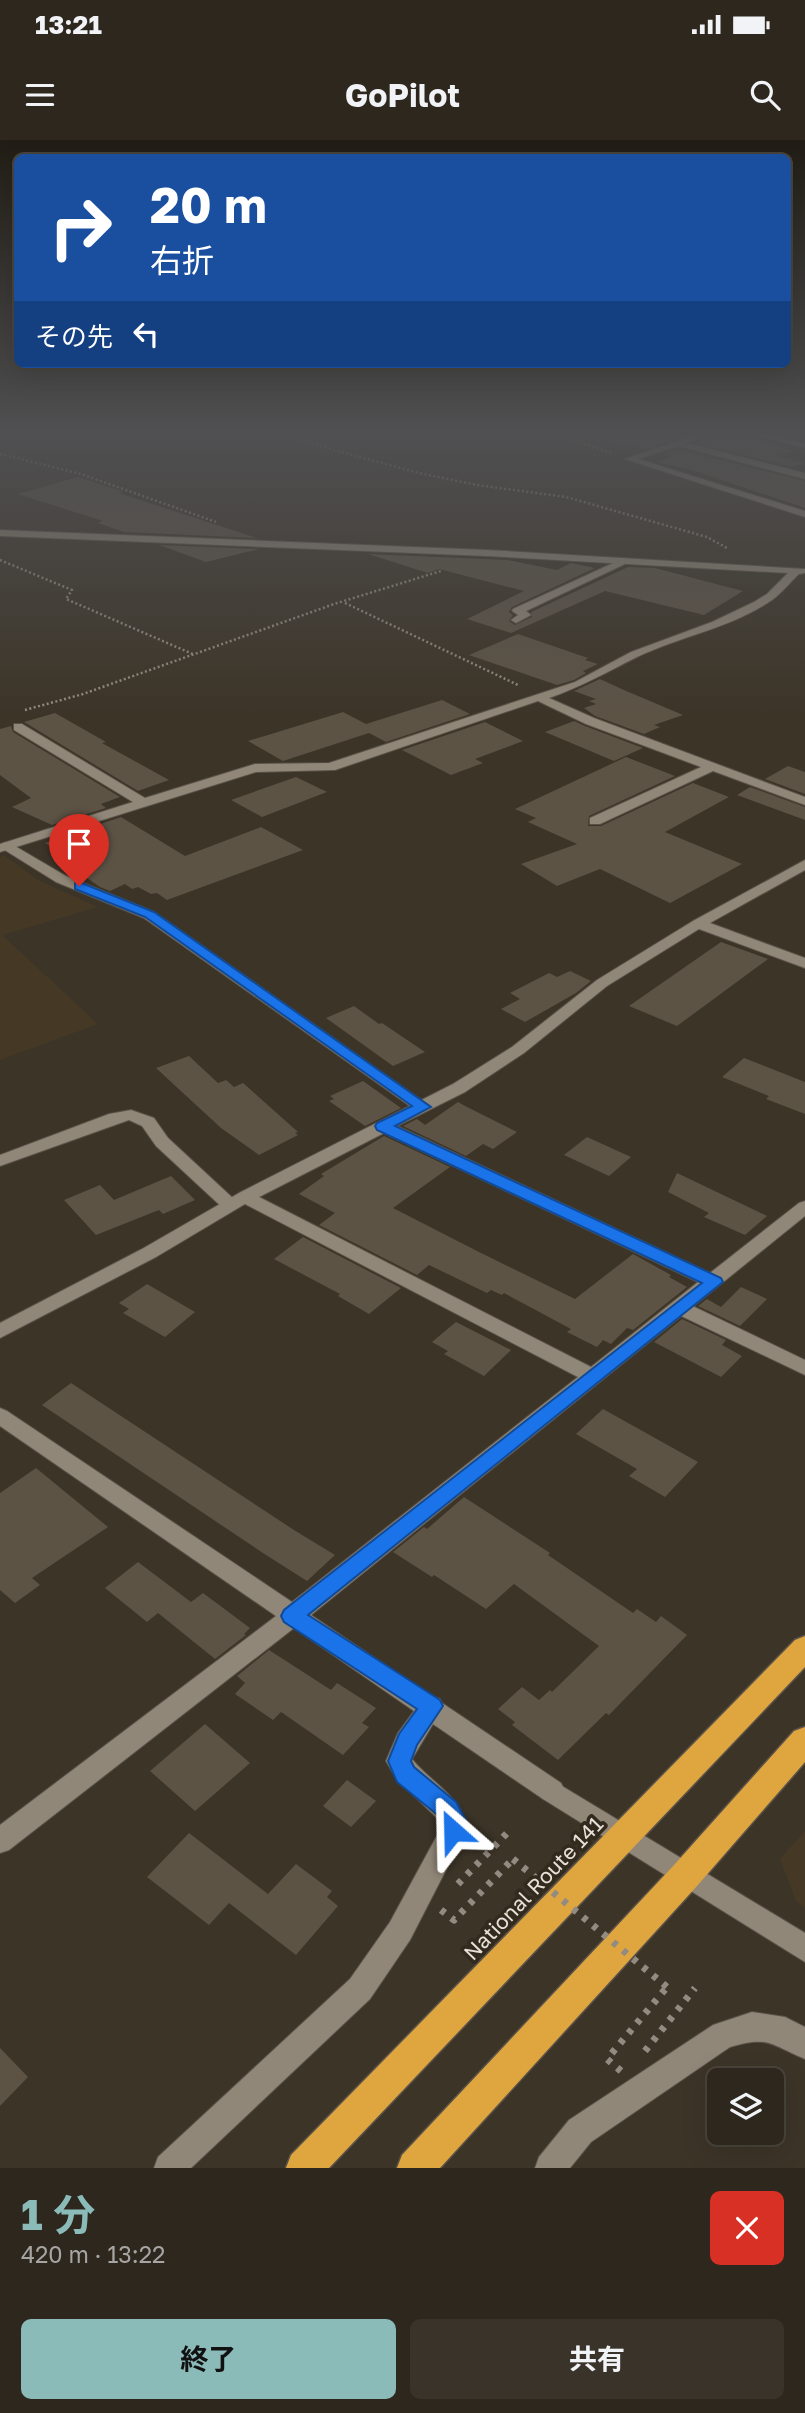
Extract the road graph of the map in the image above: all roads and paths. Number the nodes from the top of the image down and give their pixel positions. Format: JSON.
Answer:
{"nodes":[{"id":1,"x":674,"y":527,"type":"edge"},
{"id":2,"x":0,"y":533,"type":"edge"},
{"id":3,"x":487,"y":553,"type":"junction"},
{"id":4,"x":0,"y":560,"type":"edge"},
{"id":5,"x":624,"y":561,"type":"junction"},
{"id":6,"x":755,"y":568,"type":"junction"},
{"id":7,"x":801,"y":570,"type":"edge"},
{"id":8,"x":345,"y":603,"type":"junction"},
{"id":9,"x":516,"y":620,"type":"dead end"},
{"id":10,"x":195,"y":655,"type":"junction"},
{"id":11,"x":540,"y":698,"type":"junction"},
{"id":12,"x":24,"y":710,"type":"dead end"},
{"id":13,"x":18,"y":727,"type":"dead end"},
{"id":14,"x":711,"y":767,"type":"junction"},
{"id":15,"x":805,"y":801,"type":"edge"},
{"id":16,"x":144,"y":803,"type":"junction"},
{"id":17,"x":596,"y":821,"type":"dead end"},
{"id":18,"x":4,"y":847,"type":"edge"},
{"id":19,"x":805,"y":864,"type":"edge"},
{"id":20,"x":698,"y":924,"type":"junction"},
{"id":21,"x":805,"y":963,"type":"edge"},
{"id":22,"x":423,"y":1107,"type":"junction"},
{"id":23,"x":383,"y":1126,"type":"junction"},
{"id":24,"x":0,"y":1161,"type":"edge"},
{"id":25,"x":237,"y":1201,"type":"junction"},
{"id":26,"x":803,"y":1212,"type":"edge"},
{"id":27,"x":714,"y":1282,"type":"junction"},
{"id":28,"x":682,"y":1308,"type":"junction"},
{"id":29,"x":0,"y":1331,"type":"edge"},
{"id":30,"x":805,"y":1368,"type":"edge"},
{"id":31,"x":594,"y":1377,"type":"junction"},
{"id":32,"x":0,"y":1416,"type":"edge"},
{"id":33,"x":292,"y":1616,"type":"junction"},
{"id":34,"x":805,"y":1648,"type":"edge"},
{"id":35,"x":432,"y":1706,"type":"junction"},
{"id":36,"x":805,"y":1740,"type":"edge"},
{"id":37,"x":511,"y":1829,"type":"dead end"},
{"id":38,"x":624,"y":1837,"type":"junction"},
{"id":39,"x":0,"y":1841,"type":"edge"},
{"id":40,"x":686,"y":1875,"type":"junction"},
{"id":41,"x":455,"y":1887,"type":"dead end"},
{"id":42,"x":446,"y":1896,"type":"dead end"},
{"id":43,"x":805,"y":1949,"type":"edge"},
{"id":44,"x":695,"y":1988,"type":"dead end"},
{"id":45,"x":805,"y":2044,"type":"edge"},
{"id":46,"x":643,"y":2053,"type":"dead end"},
{"id":47,"x":634,"y":2064,"type":"dead end"},
{"id":48,"x":169,"y":2168,"type":"edge"},
{"id":49,"x":304,"y":2168,"type":"edge"},
{"id":50,"x":415,"y":2168,"type":"edge"},
{"id":51,"x":550,"y":2168,"type":"edge"}],
"edges":[{"from":1,"to":6,"type":"path"},
{"from":2,"to":3,"type":"street"},
{"from":3,"to":5,"type":"street"},
{"from":3,"to":8,"type":"path"},
{"from":4,"to":10,"type":"path"},
{"from":5,"to":6,"type":"street"},
{"from":5,"to":9,"type":"street"},
{"from":6,"to":7,"type":"street"},
{"from":7,"to":11,"type":"street"},
{"from":8,"to":10,"type":"path"},
{"from":8,"to":11,"type":"path"},
{"from":10,"to":12,"type":"path"},
{"from":11,"to":14,"type":"street"},
{"from":11,"to":16,"type":"street"},
{"from":13,"to":16,"type":"street"},
{"from":14,"to":15,"type":"street"},
{"from":14,"to":17,"type":"street"},
{"from":16,"to":18,"type":"street"},
{"from":18,"to":22,"type":"street"},
{"from":19,"to":20,"type":"street"},
{"from":20,"to":21,"type":"street"},
{"from":20,"to":22,"type":"street"},
{"from":22,"to":23,"type":"street"},
{"from":23,"to":25,"type":"street"},
{"from":23,"to":27,"type":"street"},
{"from":24,"to":25,"type":"street"},
{"from":25,"to":29,"type":"street"},
{"from":25,"to":31,"type":"street"},
{"from":26,"to":27,"type":"street"},
{"from":27,"to":28,"type":"street"},
{"from":28,"to":30,"type":"street"},
{"from":28,"to":31,"type":"street"},
{"from":31,"to":33,"type":"street"},
{"from":32,"to":33,"type":"street"},
{"from":33,"to":35,"type":"street"},
{"from":33,"to":39,"type":"street"},
{"from":34,"to":38,"type":"highway","name":"National Route 141"},
{"from":35,"to":38,"type":"street"},
{"from":35,"to":48,"type":"street"},
{"from":36,"to":40,"type":"highway"},
{"from":37,"to":41,"type":"path"},
{"from":38,"to":40,"type":"street"},
{"from":38,"to":49,"type":"highway","name":"National Route 141"},
{"from":40,"to":43,"type":"street"},
{"from":40,"to":50,"type":"highway"},
{"from":42,"to":47,"type":"path","bridge":true},
{"from":44,"to":46,"type":"path"},
{"from":45,"to":51,"type":"street"}]}
